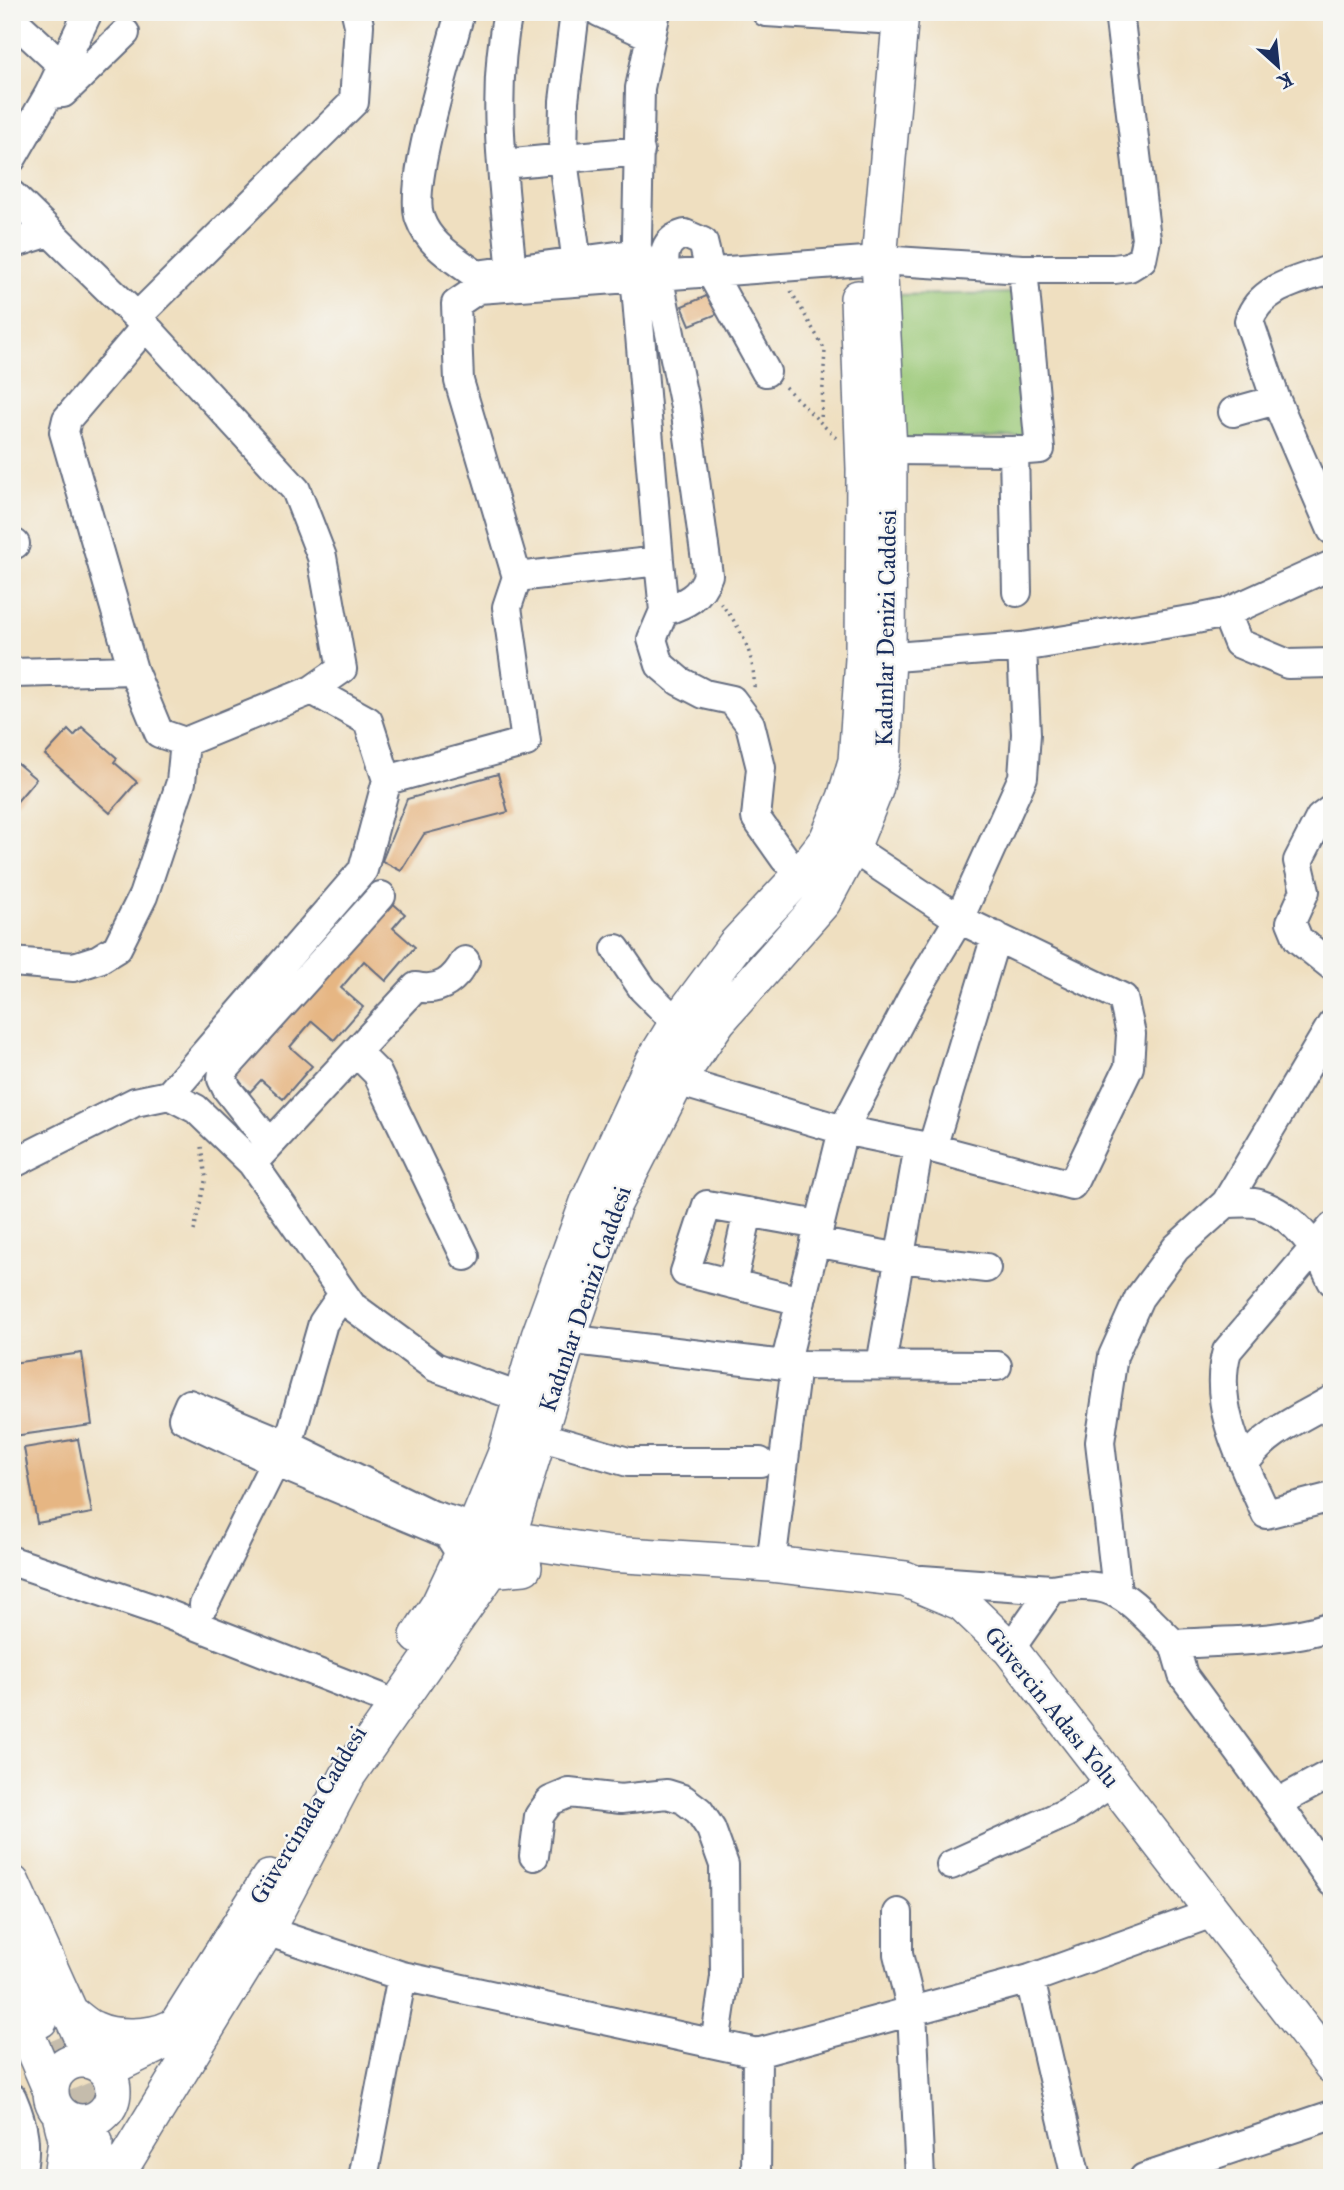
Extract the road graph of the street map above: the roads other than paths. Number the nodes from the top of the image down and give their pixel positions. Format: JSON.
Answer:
{"nodes":[{"id":1,"x":88,"y":12,"type":"edge"},
{"id":2,"x":356,"y":12,"type":"edge"},
{"id":3,"x":460,"y":12,"type":"edge"},
{"id":4,"x":508,"y":12,"type":"edge"},
{"id":5,"x":575,"y":12,"type":"edge"},
{"id":6,"x":599,"y":12,"type":"edge"},
{"id":7,"x":766,"y":12,"type":"edge"},
{"id":8,"x":1119,"y":12,"type":"edge"},
{"id":9,"x":888,"y":15,"type":"edge"},
{"id":10,"x":12,"y":19,"type":"edge"},
{"id":11,"x":653,"y":24,"type":"edge"},
{"id":12,"x":125,"y":33,"type":"dead end"},
{"id":13,"x":61,"y":64,"type":"junction"},
{"id":14,"x":49,"y":94,"type":"junction"},
{"id":15,"x":639,"y":151,"type":"junction"},
{"id":16,"x":12,"y":158,"type":"edge"},
{"id":17,"x":563,"y":160,"type":"junction"},
{"id":18,"x":503,"y":164,"type":"junction"},
{"id":19,"x":12,"y":195,"type":"edge"},
{"id":20,"x":50,"y":232,"type":"junction"},
{"id":21,"x":12,"y":244,"type":"edge"},
{"id":22,"x":868,"y":262,"type":"junction"},
{"id":23,"x":650,"y":269,"type":"junction"},
{"id":24,"x":1023,"y":269,"type":"junction"},
{"id":25,"x":1332,"y":269,"type":"edge"},
{"id":26,"x":578,"y":271,"type":"junction"},
{"id":27,"x":710,"y":271,"type":"junction"},
{"id":28,"x":512,"y":278,"type":"junction"},
{"id":29,"x":141,"y":321,"type":"junction"},
{"id":30,"x":766,"y":372,"type":"road end"},
{"id":31,"x":1276,"y":400,"type":"junction"},
{"id":32,"x":1233,"y":412,"type":"dead end"},
{"id":33,"x":889,"y":450,"type":"junction"},
{"id":34,"x":1014,"y":451,"type":"junction"},
{"id":35,"x":1332,"y":530,"type":"edge"},
{"id":36,"x":659,"y":561,"type":"junction"},
{"id":37,"x":1332,"y":565,"type":"edge"},
{"id":38,"x":517,"y":577,"type":"junction"},
{"id":39,"x":1017,"y":592,"type":"dead end"},
{"id":40,"x":664,"y":611,"type":"junction"},
{"id":41,"x":1226,"y":613,"type":"junction"},
{"id":42,"x":1023,"y":647,"type":"junction"},
{"id":43,"x":876,"y":658,"type":"junction"},
{"id":44,"x":1332,"y":663,"type":"edge"},
{"id":45,"x":132,"y":670,"type":"junction"},
{"id":46,"x":12,"y":673,"type":"edge"},
{"id":47,"x":312,"y":690,"type":"junction"},
{"id":48,"x":185,"y":742,"type":"junction"},
{"id":49,"x":387,"y":780,"type":"junction"},
{"id":50,"x":1332,"y":809,"type":"edge"},
{"id":51,"x":852,"y":848,"type":"junction"},
{"id":52,"x":785,"y":859,"type":"dead end"},
{"id":53,"x":381,"y":896,"type":"dead end"},
{"id":54,"x":959,"y":919,"type":"junction"},
{"id":55,"x":996,"y":936,"type":"junction"},
{"id":56,"x":616,"y":948,"type":"dead end"},
{"id":57,"x":465,"y":961,"type":"dead end"},
{"id":58,"x":12,"y":962,"type":"edge"},
{"id":59,"x":1332,"y":965,"type":"edge"},
{"id":60,"x":677,"y":1023,"type":"junction"},
{"id":61,"x":1332,"y":1024,"type":"edge"},
{"id":62,"x":356,"y":1052,"type":"junction"},
{"id":63,"x":677,"y":1081,"type":"junction"},
{"id":64,"x":169,"y":1095,"type":"junction"},
{"id":65,"x":841,"y":1138,"type":"junction"},
{"id":66,"x":261,"y":1153,"type":"junction"},
{"id":67,"x":924,"y":1155,"type":"junction"},
{"id":68,"x":12,"y":1164,"type":"edge"},
{"id":69,"x":1226,"y":1203,"type":"junction"},
{"id":70,"x":1070,"y":1204,"type":"dead end"},
{"id":71,"x":748,"y":1212,"type":"junction"},
{"id":72,"x":817,"y":1233,"type":"junction"},
{"id":73,"x":1323,"y":1237,"type":"edge"},
{"id":74,"x":466,"y":1256,"type":"dead end"},
{"id":75,"x":900,"y":1258,"type":"junction"},
{"id":76,"x":986,"y":1268,"type":"dead end"},
{"id":77,"x":1332,"y":1282,"type":"edge"},
{"id":78,"x":732,"y":1284,"type":"junction"},
{"id":79,"x":343,"y":1294,"type":"junction"},
{"id":80,"x":800,"y":1301,"type":"junction"},
{"id":81,"x":554,"y":1338,"type":"junction"},
{"id":82,"x":790,"y":1365,"type":"junction"},
{"id":83,"x":881,"y":1365,"type":"junction"},
{"id":84,"x":997,"y":1366,"type":"dead end"},
{"id":85,"x":523,"y":1398,"type":"junction"},
{"id":86,"x":1332,"y":1400,"type":"edge"},
{"id":87,"x":538,"y":1436,"type":"junction"},
{"id":88,"x":281,"y":1454,"type":"junction"},
{"id":89,"x":760,"y":1462,"type":"dead end"},
{"id":90,"x":1244,"y":1465,"type":"junction"},
{"id":91,"x":1332,"y":1497,"type":"edge"},
{"id":92,"x":492,"y":1551,"type":"junction"},
{"id":93,"x":12,"y":1561,"type":"edge"},
{"id":94,"x":771,"y":1564,"type":"junction"},
{"id":95,"x":905,"y":1578,"type":"junction"},
{"id":96,"x":1052,"y":1589,"type":"junction"},
{"id":97,"x":1117,"y":1591,"type":"junction"},
{"id":98,"x":204,"y":1605,"type":"dead end"},
{"id":99,"x":1332,"y":1626,"type":"edge"},
{"id":100,"x":1174,"y":1644,"type":"junction"},
{"id":101,"x":1010,"y":1649,"type":"junction"},
{"id":102,"x":379,"y":1697,"type":"junction"},
{"id":103,"x":1332,"y":1773,"type":"edge"},
{"id":104,"x":1114,"y":1782,"type":"junction"},
{"id":105,"x":1277,"y":1803,"type":"junction"},
{"id":106,"x":534,"y":1856,"type":"dead end"},
{"id":107,"x":951,"y":1865,"type":"dead end"},
{"id":108,"x":1332,"y":1882,"type":"edge"},
{"id":109,"x":12,"y":1883,"type":"edge"},
{"id":110,"x":1215,"y":1912,"type":"junction"},
{"id":111,"x":898,"y":1913,"type":"dead end"},
{"id":112,"x":12,"y":1919,"type":"edge"},
{"id":113,"x":266,"y":1931,"type":"junction"},
{"id":114,"x":12,"y":1956,"type":"edge"},
{"id":115,"x":402,"y":1976,"type":"junction"},
{"id":116,"x":1030,"y":1979,"type":"junction"},
{"id":117,"x":12,"y":2000,"type":"edge"},
{"id":118,"x":217,"y":2009,"type":"junction"},
{"id":119,"x":912,"y":2011,"type":"junction"},
{"id":120,"x":177,"y":2024,"type":"junction"},
{"id":121,"x":61,"y":2031,"type":"junction"},
{"id":122,"x":715,"y":2044,"type":"junction"},
{"id":123,"x":757,"y":2053,"type":"junction"},
{"id":124,"x":99,"y":2065,"type":"junction"},
{"id":125,"x":1332,"y":2066,"type":"edge"},
{"id":126,"x":12,"y":2098,"type":"edge"},
{"id":127,"x":55,"y":2103,"type":"junction"},
{"id":128,"x":1332,"y":2115,"type":"edge"},
{"id":129,"x":98,"y":2126,"type":"junction"},
{"id":130,"x":19,"y":2137,"type":"edge"},
{"id":131,"x":20,"y":2178,"type":"edge"},
{"id":132,"x":61,"y":2178,"type":"edge"},
{"id":133,"x":77,"y":2178,"type":"edge"},
{"id":134,"x":92,"y":2178,"type":"edge"},
{"id":135,"x":107,"y":2178,"type":"edge"},
{"id":136,"x":115,"y":2178,"type":"edge"},
{"id":137,"x":363,"y":2178,"type":"edge"},
{"id":138,"x":756,"y":2178,"type":"edge"},
{"id":139,"x":920,"y":2178,"type":"edge"},
{"id":140,"x":1076,"y":2178,"type":"edge"},
{"id":141,"x":1144,"y":2178,"type":"edge"}],
"edges":[{"from":1,"to":13,"type":"street"},
{"from":2,"to":29,"type":"street"},
{"from":3,"to":28,"type":"street"},
{"from":4,"to":18,"type":"street"},
{"from":5,"to":17,"type":"street"},
{"from":6,"to":11,"type":"street"},
{"from":7,"to":9,"type":"street"},
{"from":8,"to":24,"type":"street"},
{"from":9,"to":22,"type":"main road"},
{"from":10,"to":13,"type":"street"},
{"from":11,"to":15,"type":"street"},
{"from":12,"to":14,"type":"street"},
{"from":13,"to":14,"type":"street"},
{"from":14,"to":16,"type":"street"},
{"from":15,"to":17,"type":"street"},
{"from":15,"to":23,"type":"street"},
{"from":17,"to":18,"type":"street"},
{"from":17,"to":26,"type":"street"},
{"from":18,"to":28,"type":"street"},
{"from":19,"to":20,"type":"street"},
{"from":20,"to":21,"type":"street"},
{"from":20,"to":29,"type":"street"},
{"from":22,"to":24,"type":"street"},
{"from":22,"to":27,"type":"street"},
{"from":22,"to":33,"type":"main road","name":"Kadınlar Denizi Caddesi"},
{"from":22,"to":43,"type":"main road","name":"Kadınlar Denizi Caddesi"},
{"from":23,"to":26,"type":"street"},
{"from":23,"to":27,"type":"street"},
{"from":23,"to":27,"type":"street"},
{"from":23,"to":36,"type":"street"},
{"from":23,"to":40,"type":"street"},
{"from":24,"to":34,"type":"street"},
{"from":25,"to":31,"type":"street"},
{"from":26,"to":28,"type":"street"},
{"from":27,"to":30,"type":"street"},
{"from":28,"to":38,"type":"street"},
{"from":29,"to":45,"type":"street"},
{"from":29,"to":47,"type":"street"},
{"from":31,"to":32,"type":"street"},
{"from":31,"to":35,"type":"street"},
{"from":33,"to":34,"type":"street"},
{"from":33,"to":43,"type":"main road","name":"Kadınlar Denizi Caddesi"},
{"from":34,"to":39,"type":"street"},
{"from":36,"to":38,"type":"street"},
{"from":36,"to":40,"type":"street"},
{"from":37,"to":41,"type":"street"},
{"from":38,"to":49,"type":"street"},
{"from":40,"to":52,"type":"street"},
{"from":41,"to":42,"type":"street"},
{"from":41,"to":44,"type":"street"},
{"from":42,"to":43,"type":"street"},
{"from":42,"to":54,"type":"street"},
{"from":43,"to":51,"type":"main road","name":"Kadınlar Denizi Caddesi"},
{"from":43,"to":60,"type":"main road","name":"Kadınlar Denizi Caddesi"},
{"from":45,"to":46,"type":"street"},
{"from":45,"to":48,"type":"street"},
{"from":47,"to":48,"type":"street"},
{"from":47,"to":49,"type":"street"},
{"from":48,"to":58,"type":"street"},
{"from":49,"to":64,"type":"street"},
{"from":50,"to":59,"type":"street"},
{"from":51,"to":54,"type":"street"},
{"from":51,"to":63,"type":"main road","name":"Kadınlar Denizi Caddesi"},
{"from":53,"to":66,"type":"street"},
{"from":54,"to":55,"type":"street"},
{"from":54,"to":65,"type":"street"},
{"from":55,"to":67,"type":"street"},
{"from":55,"to":67,"type":"street"},
{"from":56,"to":60,"type":"street"},
{"from":57,"to":62,"type":"street"},
{"from":60,"to":81,"type":"main road","name":"Kadınlar Denizi Caddesi"},
{"from":61,"to":69,"type":"street"},
{"from":62,"to":66,"type":"street"},
{"from":62,"to":74,"type":"street"},
{"from":63,"to":65,"type":"street"},
{"from":63,"to":81,"type":"main road","name":"Kadınlar Denizi Caddesi"},
{"from":64,"to":66,"type":"street"},
{"from":64,"to":68,"type":"street"},
{"from":65,"to":67,"type":"street"},
{"from":65,"to":72,"type":"street"},
{"from":66,"to":79,"type":"street"},
{"from":67,"to":70,"type":"street"},
{"from":67,"to":75,"type":"street"},
{"from":69,"to":73,"type":"street"},
{"from":69,"to":97,"type":"street"},
{"from":71,"to":72,"type":"street"},
{"from":71,"to":78,"type":"street"},
{"from":71,"to":78,"type":"street"},
{"from":72,"to":75,"type":"street"},
{"from":72,"to":80,"type":"street"},
{"from":73,"to":77,"type":"street"},
{"from":73,"to":90,"type":"street"},
{"from":75,"to":76,"type":"street"},
{"from":75,"to":83,"type":"street"},
{"from":78,"to":80,"type":"street"},
{"from":79,"to":85,"type":"street"},
{"from":79,"to":88,"type":"street"},
{"from":80,"to":82,"type":"street"},
{"from":81,"to":82,"type":"street"},
{"from":81,"to":85,"type":"main road","name":"Kadınlar Denizi Caddesi"},
{"from":81,"to":87,"type":"main road","name":"Kadınlar Denizi Caddesi"},
{"from":82,"to":83,"type":"street"},
{"from":82,"to":94,"type":"street"},
{"from":83,"to":84,"type":"street"},
{"from":85,"to":92,"type":"main road","name":"Kadınlar Denizi Caddesi"},
{"from":86,"to":90,"type":"street"},
{"from":87,"to":89,"type":"street"},
{"from":87,"to":92,"type":"main road","name":"Kadınlar Denizi Caddesi"},
{"from":88,"to":92,"type":"street"},
{"from":88,"to":98,"type":"street"},
{"from":90,"to":91,"type":"street"},
{"from":92,"to":94,"type":"main road","name":"Güvercin Adası Yolu"},
{"from":92,"to":102,"type":"main road","name":"Güvercinada Caddesi"},
{"from":92,"to":113,"type":"main road","name":"Güvercinada Caddesi"},
{"from":93,"to":102,"type":"street"},
{"from":94,"to":95,"type":"main road","name":"Güvercin Adası Yolu"},
{"from":95,"to":96,"type":"street"},
{"from":95,"to":101,"type":"main road","name":"Güvercin Adası Yolu"},
{"from":96,"to":97,"type":"street"},
{"from":96,"to":101,"type":"street"},
{"from":97,"to":100,"type":"street"},
{"from":99,"to":100,"type":"street"},
{"from":100,"to":105,"type":"street"},
{"from":101,"to":104,"type":"main road","name":"Güvercin Adası Yolu"},
{"from":102,"to":120,"type":"main road","name":"Güvercinada Caddesi"},
{"from":103,"to":105,"type":"street"},
{"from":104,"to":107,"type":"street"},
{"from":104,"to":110,"type":"main road","name":"Güvercin Adası Yolu"},
{"from":105,"to":108,"type":"street"},
{"from":106,"to":122,"type":"street"},
{"from":109,"to":121,"type":"main road"},
{"from":110,"to":116,"type":"street"},
{"from":110,"to":125,"type":"main road","name":"Güvercin Adası Yolu"},
{"from":111,"to":119,"type":"street"},
{"from":112,"to":121,"type":"main road"},
{"from":113,"to":115,"type":"street"},
{"from":113,"to":118,"type":"main road","name":"Güvercinada Caddesi"},
{"from":114,"to":121,"type":"main road"},
{"from":115,"to":122,"type":"street"},
{"from":115,"to":137,"type":"street"},
{"from":116,"to":119,"type":"street"},
{"from":116,"to":140,"type":"street"},
{"from":117,"to":127,"type":"main road"},
{"from":118,"to":129,"type":"main road"},
{"from":118,"to":136,"type":"main road","name":"Güvercinada Caddesi"},
{"from":119,"to":123,"type":"street"},
{"from":119,"to":139,"type":"street"},
{"from":120,"to":121,"type":"main road"},
{"from":120,"to":124,"type":"main road","name":"Güvercinada Caddesi"},
{"from":121,"to":124,"type":"main road"},
{"from":122,"to":123,"type":"street"},
{"from":123,"to":138,"type":"street"},
{"from":124,"to":127,"type":"main road"},
{"from":124,"to":129,"type":"main road"},
{"from":126,"to":130,"type":"street"},
{"from":127,"to":129,"type":"main road"},
{"from":127,"to":132,"type":"main road"},
{"from":128,"to":141,"type":"street"},
{"from":129,"to":133,"type":"main road"},
{"from":129,"to":134,"type":"main road"},
{"from":129,"to":135,"type":"main road"},
{"from":130,"to":131,"type":"street"}]}
